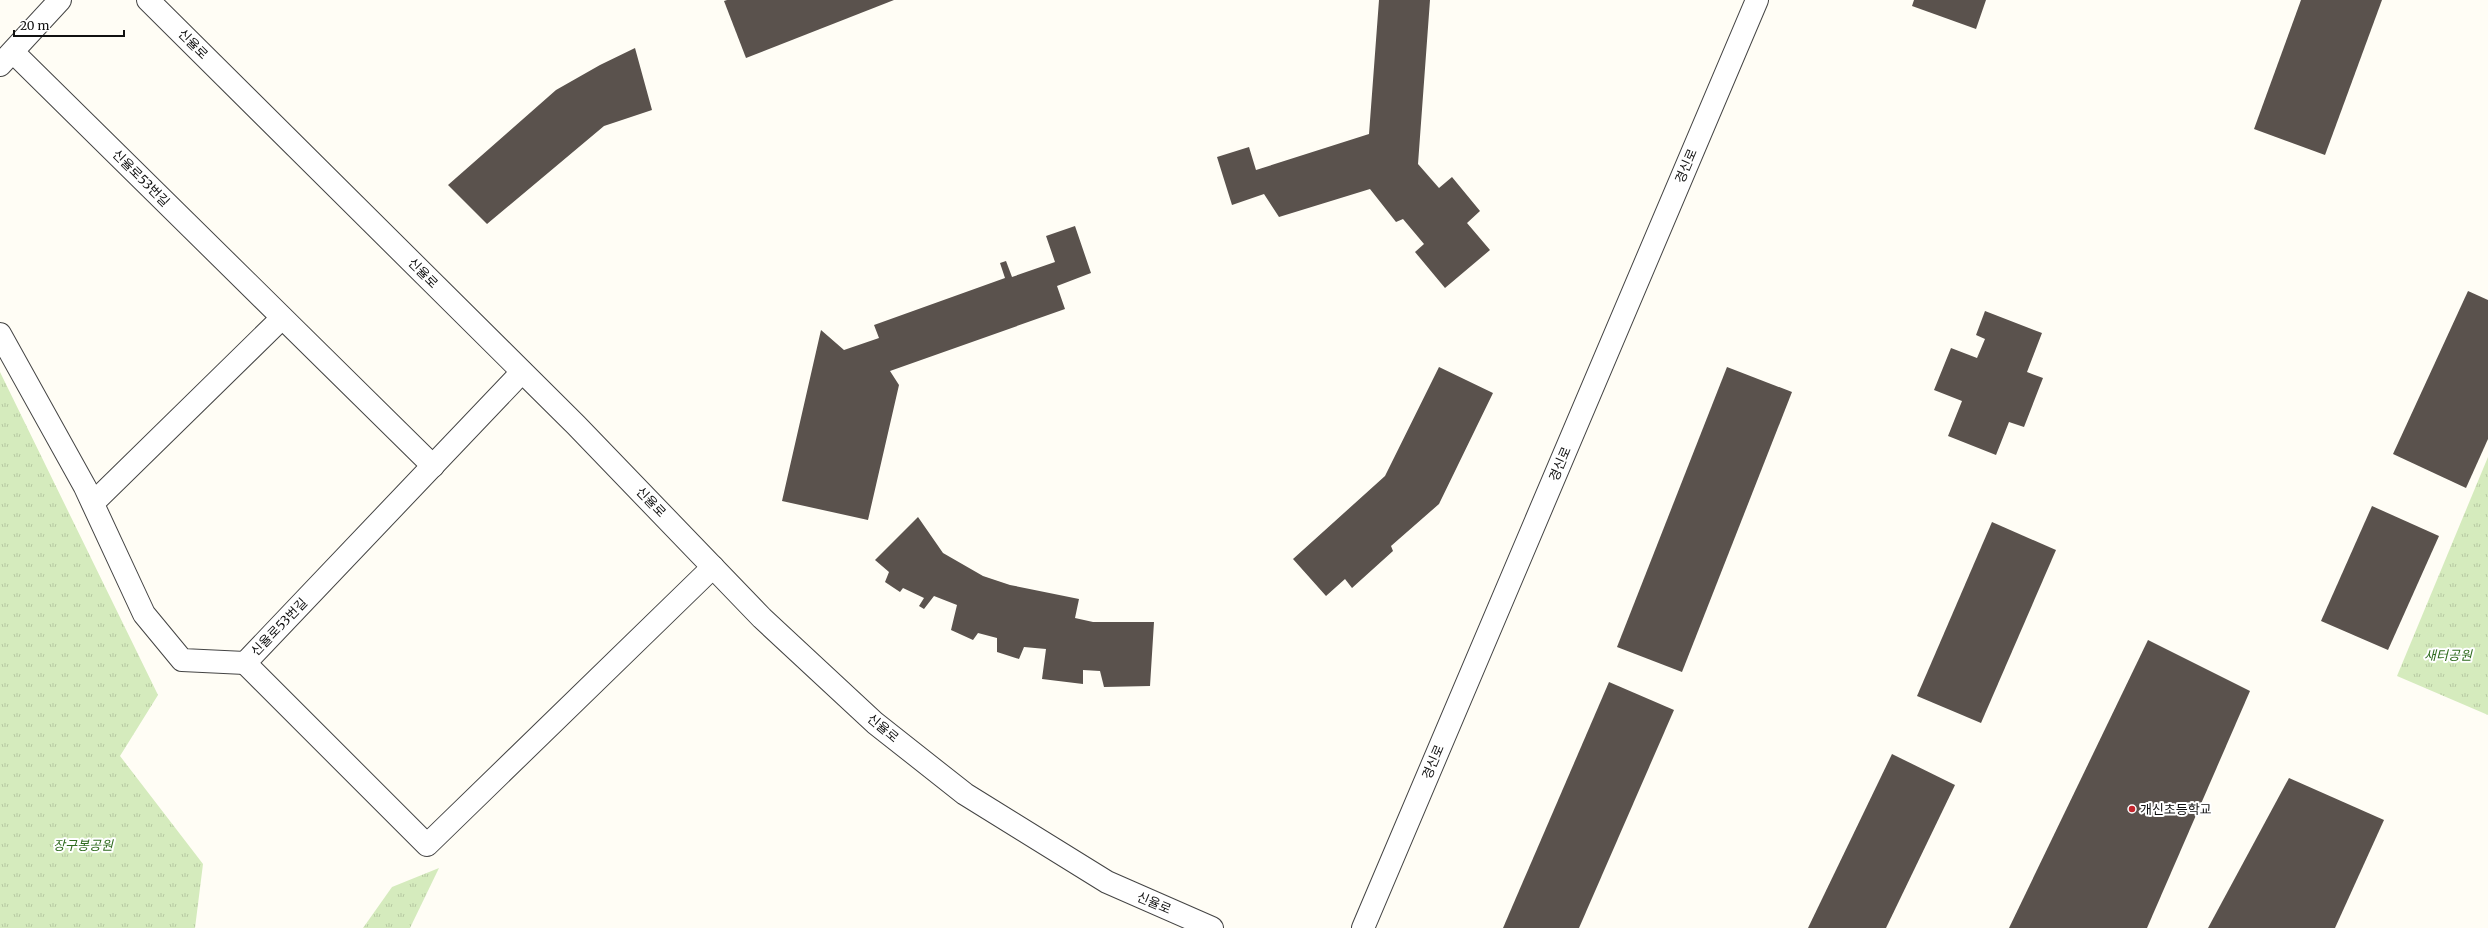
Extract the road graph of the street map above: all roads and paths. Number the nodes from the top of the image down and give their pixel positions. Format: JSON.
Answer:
{"nodes":[{"id":1,"x":60,"y":0,"type":"edge"},
{"id":2,"x":148,"y":0,"type":"edge"},
{"id":3,"x":1757,"y":0,"type":"edge"},
{"id":4,"x":6,"y":58,"type":"edge"},
{"id":5,"x":282,"y":318,"type":"junction"},
{"id":6,"x":0,"y":334,"type":"edge"},
{"id":7,"x":522,"y":372,"type":"junction"},
{"id":8,"x":432,"y":466,"type":"junction"},
{"id":9,"x":93,"y":503,"type":"junction"},
{"id":10,"x":713,"y":567,"type":"junction"},
{"id":11,"x":245,"y":663,"type":"junction"},
{"id":12,"x":1212,"y":928,"type":"edge"},
{"id":13,"x":1363,"y":928,"type":"edge"}],
"edges":[{"from":1,"to":4,"type":"street"},
{"from":2,"to":7,"type":"street","name":"신율로"},
{"from":3,"to":13,"type":"street","name":"경신로"},
{"from":4,"to":5,"type":"street","name":"신율로53번길"},
{"from":5,"to":8,"type":"street","name":"신율로53번길"},
{"from":5,"to":9,"type":"street"},
{"from":6,"to":9,"type":"street","name":"신율로53번길"},
{"from":7,"to":8,"type":"street","name":"신율로53번길"},
{"from":7,"to":10,"type":"street","name":"신율로"},
{"from":8,"to":11,"type":"street","name":"신율로53번길"},
{"from":9,"to":11,"type":"street","name":"신율로53번길"},
{"from":10,"to":11,"type":"street"},
{"from":10,"to":12,"type":"street","name":"신율로"}]}
